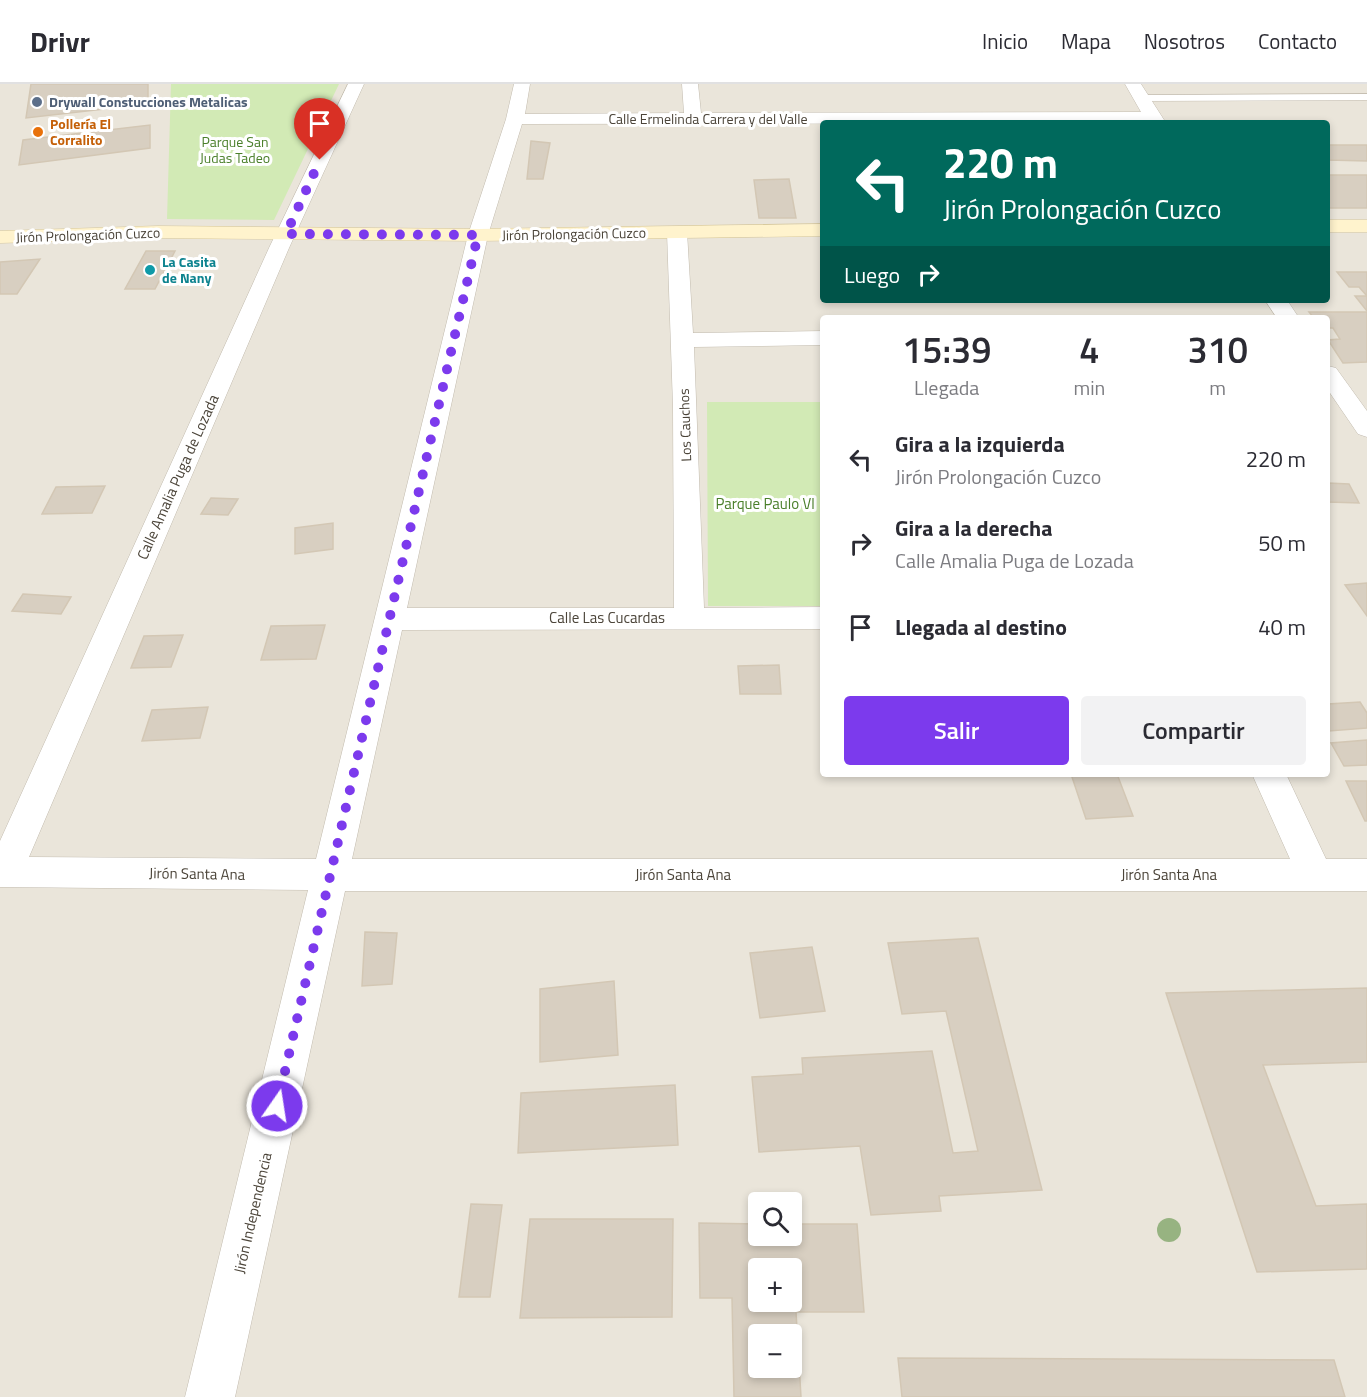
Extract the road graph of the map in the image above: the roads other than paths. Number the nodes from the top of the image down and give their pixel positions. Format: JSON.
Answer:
{"nodes":[{"id":1,"x":356,"y":84,"type":"edge"},
{"id":2,"x":522,"y":84,"type":"edge"},
{"id":3,"x":690,"y":84,"type":"edge"},
{"id":4,"x":1138,"y":91,"type":"edge"},
{"id":5,"x":1367,"y":97,"type":"edge"},
{"id":6,"x":693,"y":119,"type":"junction"},
{"id":7,"x":514,"y":120,"type":"junction"},
{"id":8,"x":1156,"y":120,"type":"edge"},
{"id":9,"x":1330,"y":226,"type":"edge"},
{"id":10,"x":1367,"y":226,"type":"edge"},
{"id":11,"x":820,"y":230,"type":"edge"},
{"id":12,"x":677,"y":232,"type":"junction"},
{"id":13,"x":286,"y":234,"type":"junction"},
{"id":14,"x":478,"y":235,"type":"junction"},
{"id":15,"x":0,"y":237,"type":"edge"},
{"id":16,"x":820,"y":339,"type":"edge"},
{"id":17,"x":682,"y":340,"type":"junction"},
{"id":18,"x":1330,"y":376,"type":"edge"},
{"id":19,"x":1367,"y":429,"type":"edge"},
{"id":20,"x":688,"y":618,"type":"junction"},
{"id":21,"x":820,"y":618,"type":"edge"},
{"id":22,"x":390,"y":619,"type":"junction"},
{"id":23,"x":1270,"y":777,"type":"edge"},
{"id":24,"x":2,"y":872,"type":"edge"},
{"id":25,"x":331,"y":875,"type":"junction"},
{"id":26,"x":1315,"y":875,"type":"junction"},
{"id":27,"x":1367,"y":875,"type":"edge"},
{"id":28,"x":210,"y":1397,"type":"edge"}],
"edges":[{"from":1,"to":13,"type":"street","name":"Calle Amalia Puga de Lozada"},
{"from":2,"to":7,"type":"street","name":"Jirón Independencia"},
{"from":3,"to":6,"type":"street"},
{"from":4,"to":5,"type":"lane"},
{"from":4,"to":8,"type":"street"},
{"from":6,"to":7,"type":"street","name":"Calle Ermelinda Carrera y del Valle"},
{"from":6,"to":8,"type":"street","name":"Calle Ermelinda Carrera y del Valle"},
{"from":7,"to":14,"type":"street","name":"Jirón Independencia"},
{"from":9,"to":10,"type":"street"},
{"from":11,"to":12,"type":"street","name":"Jirón Prolongación Cuzco"},
{"from":12,"to":14,"type":"street","name":"Jirón Prolongación Cuzco"},
{"from":12,"to":17,"type":"street","name":"Los Cauchos"},
{"from":13,"to":14,"type":"street","name":"Jirón Prolongación Cuzco"},
{"from":13,"to":15,"type":"street","name":"Jirón Prolongación Cuzco"},
{"from":13,"to":24,"type":"street","name":"Calle Amalia Puga de Lozada"},
{"from":14,"to":22,"type":"street","name":"Jirón Independencia"},
{"from":16,"to":17,"type":"street"},
{"from":17,"to":20,"type":"street","name":"Los Cauchos"},
{"from":18,"to":19,"type":"street"},
{"from":20,"to":21,"type":"street","name":"Calle Las Cucardas"},
{"from":20,"to":22,"type":"street","name":"Calle Las Cucardas"},
{"from":22,"to":25,"type":"street","name":"Jirón Independencia"},
{"from":23,"to":26,"type":"street"},
{"from":24,"to":25,"type":"street","name":"Jirón Santa Ana"},
{"from":25,"to":26,"type":"street","name":"Jirón Santa Ana"},
{"from":25,"to":28,"type":"street","name":"Jirón Independencia"},
{"from":26,"to":27,"type":"street","name":"Jirón Santa Ana"}]}
